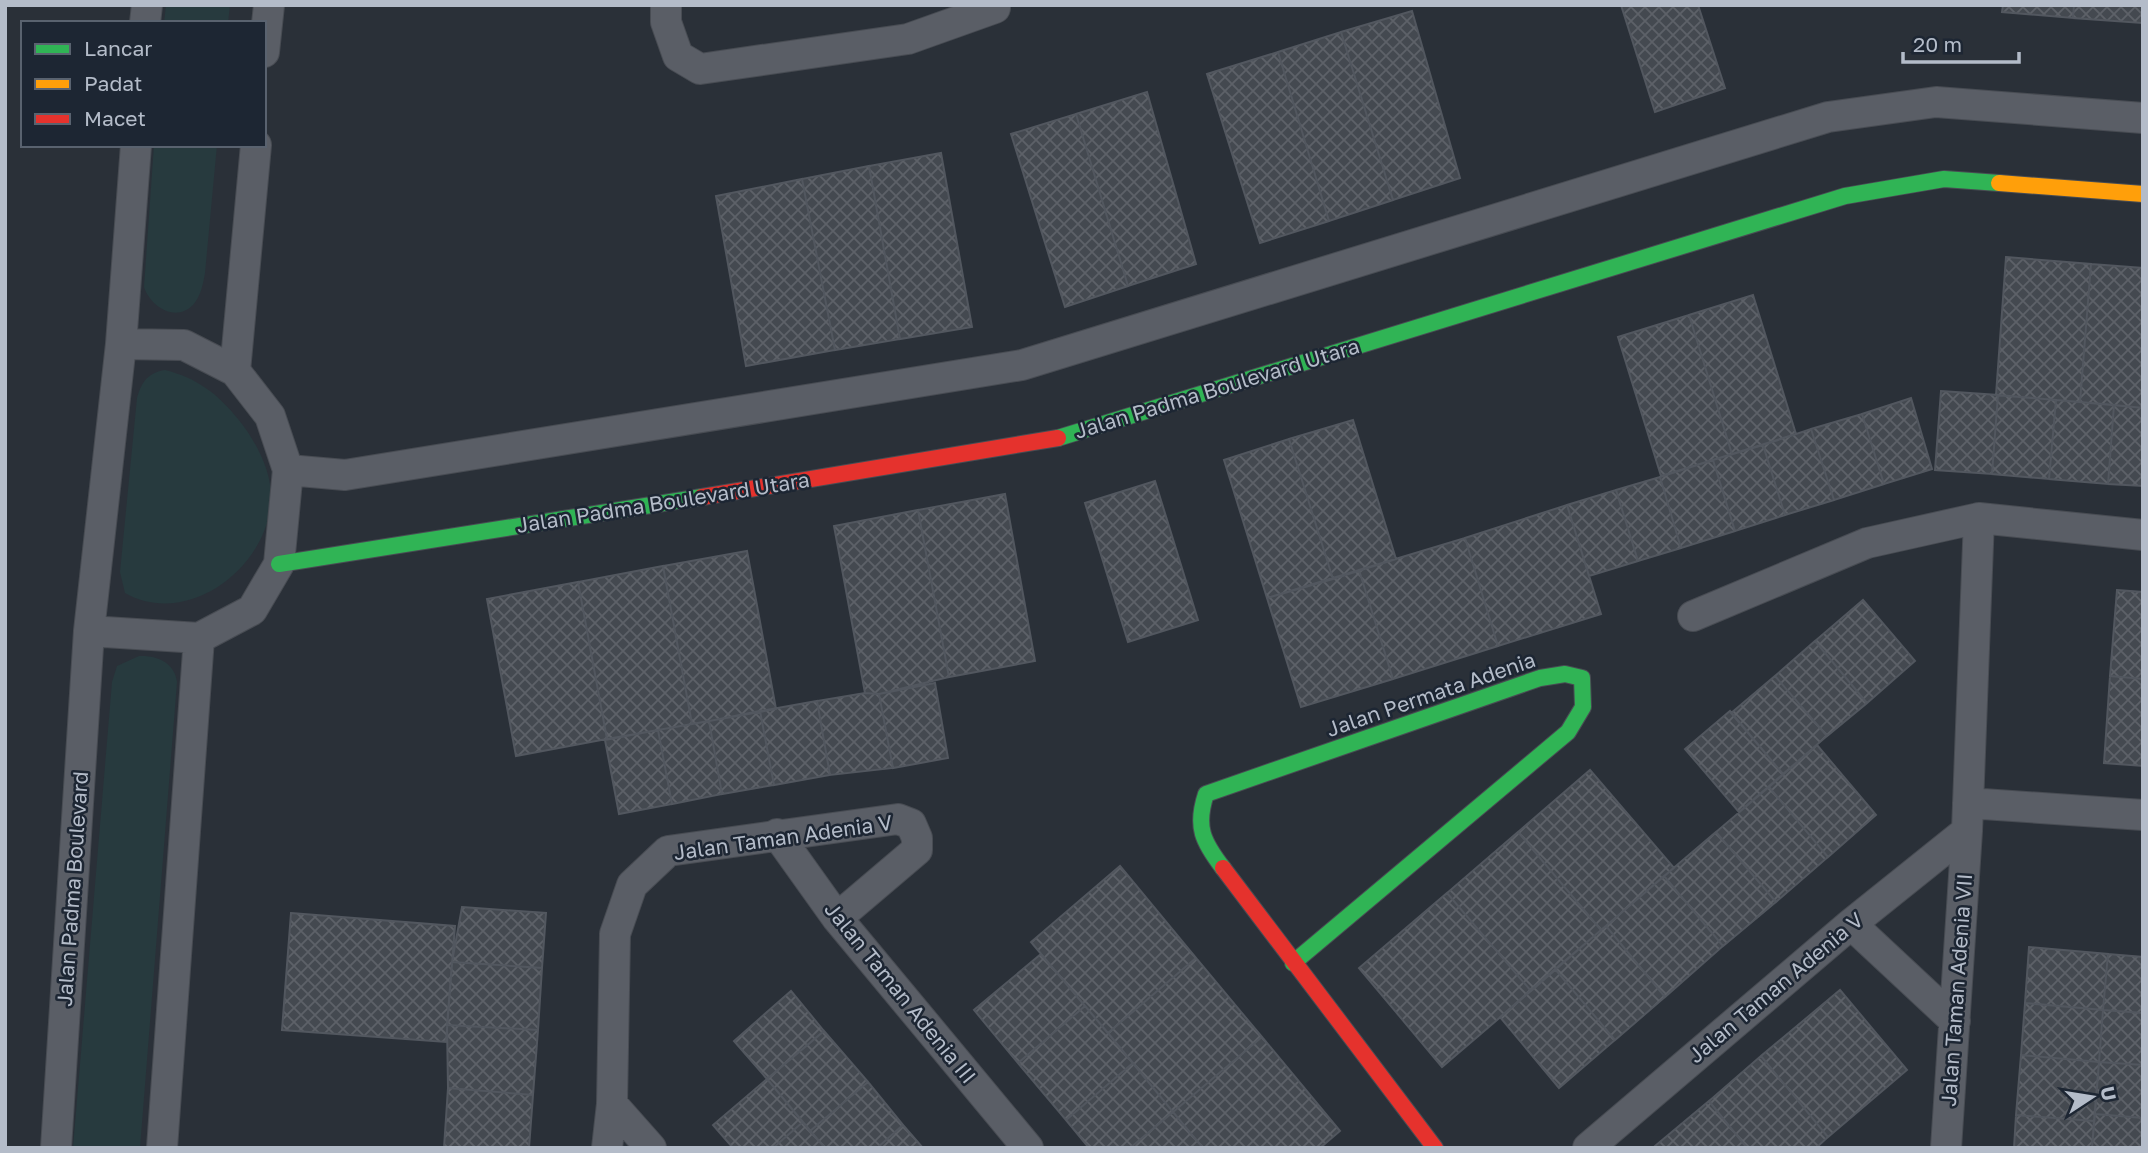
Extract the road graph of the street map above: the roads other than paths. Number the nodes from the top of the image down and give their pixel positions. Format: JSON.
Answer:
{"nodes":[{"id":1,"x":268,"y":5,"type":"edge"},
{"id":2,"x":666,"y":5,"type":"edge"},
{"id":3,"x":998,"y":6,"type":"edge"},
{"id":4,"x":266,"y":28,"type":"edge"},
{"id":5,"x":2143,"y":118,"type":"edge"},
{"id":6,"x":136,"y":147,"type":"edge"},
{"id":7,"x":256,"y":147,"type":"edge"},
{"id":8,"x":2143,"y":194,"type":"edge"},
{"id":9,"x":121,"y":344,"type":"junction"},
{"id":10,"x":235,"y":371,"type":"junction"},
{"id":11,"x":288,"y":470,"type":"junction"},
{"id":12,"x":1979,"y":518,"type":"junction"},
{"id":13,"x":2143,"y":535,"type":"edge"},
{"id":14,"x":279,"y":565,"type":"junction"},
{"id":15,"x":1693,"y":616,"type":"dead end"},
{"id":16,"x":89,"y":631,"type":"junction"},
{"id":17,"x":199,"y":638,"type":"junction"},
{"id":18,"x":2143,"y":815,"type":"edge"},
{"id":19,"x":1967,"y":817,"type":"junction"},
{"id":20,"x":777,"y":834,"type":"junction"},
{"id":21,"x":837,"y":918,"type":"junction"},
{"id":22,"x":1851,"y":924,"type":"junction"},
{"id":23,"x":1293,"y":963,"type":"junction"},
{"id":24,"x":1955,"y":1021,"type":"junction"},
{"id":25,"x":612,"y":1104,"type":"junction"},
{"id":26,"x":56,"y":1148,"type":"edge"},
{"id":27,"x":162,"y":1148,"type":"edge"},
{"id":28,"x":607,"y":1148,"type":"edge"},
{"id":29,"x":651,"y":1148,"type":"edge"},
{"id":30,"x":1028,"y":1148,"type":"edge"},
{"id":31,"x":1435,"y":1148,"type":"edge"},
{"id":32,"x":1588,"y":1148,"type":"edge"},
{"id":33,"x":1946,"y":1148,"type":"edge"}],
"edges":[{"from":1,"to":4,"type":"street"},
{"from":2,"to":3,"type":"street"},
{"from":5,"to":11,"type":"street"},
{"from":6,"to":9,"type":"street"},
{"from":7,"to":10,"type":"street"},
{"from":8,"to":14,"type":"street","name":"Jalan Padma Boulevard Utara"},
{"from":9,"to":10,"type":"street"},
{"from":9,"to":16,"type":"street","name":"Jalan Padma Boulevard"},
{"from":10,"to":11,"type":"street"},
{"from":11,"to":14,"type":"street"},
{"from":12,"to":13,"type":"street"},
{"from":12,"to":15,"type":"street"},
{"from":12,"to":19,"type":"street","name":"Jalan Taman Adenia VII"},
{"from":14,"to":17,"type":"street"},
{"from":16,"to":17,"type":"street"},
{"from":16,"to":26,"type":"street","name":"Jalan Padma Boulevard"},
{"from":17,"to":27,"type":"street"},
{"from":18,"to":19,"type":"street"},
{"from":19,"to":22,"type":"street","name":"Jalan Taman Adenia V"},
{"from":19,"to":24,"type":"street","name":"Jalan Taman Adenia VII"},
{"from":20,"to":21,"type":"street","name":"Jalan Taman Adenia III"},
{"from":20,"to":21,"type":"street","name":"Jalan Taman Adenia V"},
{"from":20,"to":25,"type":"street","name":"Jalan Taman Adenia V"},
{"from":21,"to":30,"type":"street","name":"Jalan Taman Adenia III"},
{"from":22,"to":24,"type":"street"},
{"from":22,"to":32,"type":"street","name":"Jalan Taman Adenia V"},
{"from":23,"to":23,"type":"street","name":"Jalan Permata Adenia"},
{"from":23,"to":31,"type":"street","name":"Jalan Permata Adenia"},
{"from":24,"to":33,"type":"street","name":"Jalan Taman Adenia VII"},
{"from":25,"to":28,"type":"street","name":"Jalan Taman Adenia V"},
{"from":25,"to":29,"type":"street"}]}
